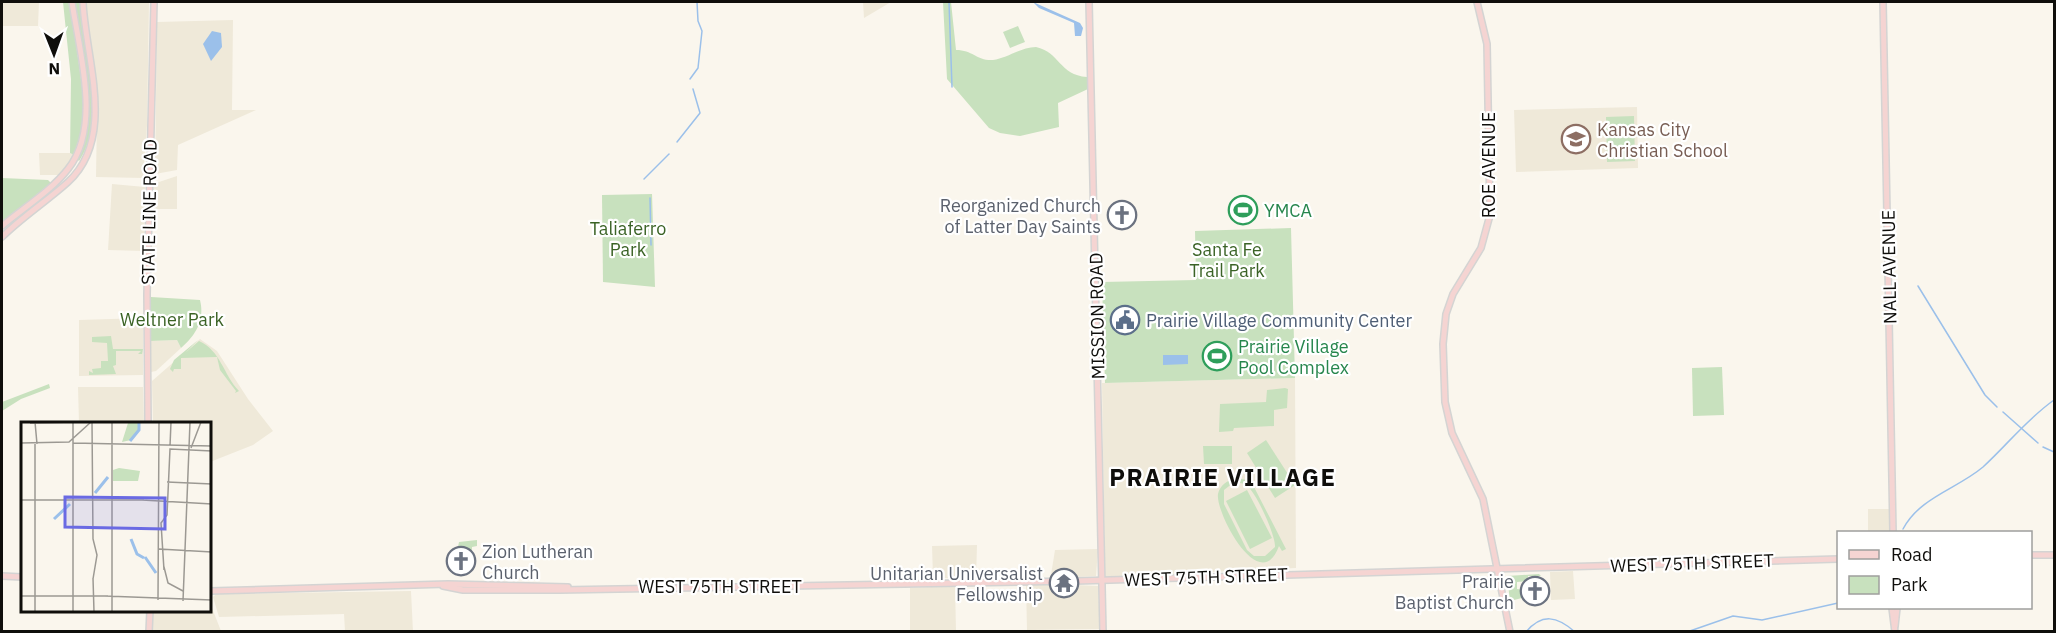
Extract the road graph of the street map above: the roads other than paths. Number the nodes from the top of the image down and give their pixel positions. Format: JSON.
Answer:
{"nodes":[{"id":1,"x":72,"y":2,"type":"edge"},
{"id":2,"x":83,"y":2,"type":"edge"},
{"id":3,"x":154,"y":2,"type":"edge"},
{"id":4,"x":1089,"y":2,"type":"edge"},
{"id":5,"x":1477,"y":2,"type":"edge"},
{"id":6,"x":1883,"y":2,"type":"edge"},
{"id":7,"x":2,"y":226,"type":"edge"},
{"id":8,"x":2,"y":237,"type":"edge"},
{"id":9,"x":148,"y":422,"type":"edge"},
{"id":10,"x":1893,"y":531,"type":"edge"},
{"id":11,"x":2032,"y":555,"type":"edge"},
{"id":12,"x":2055,"y":555,"type":"edge"},
{"id":13,"x":1837,"y":560,"type":"edge"},
{"id":14,"x":1499,"y":569,"type":"junction"},
{"id":15,"x":2,"y":576,"type":"edge"},
{"id":16,"x":21,"y":577,"type":"edge"},
{"id":17,"x":1102,"y":580,"type":"junction"},
{"id":18,"x":212,"y":591,"type":"edge"},
{"id":19,"x":1892,"y":609,"type":"edge"},
{"id":20,"x":1897,"y":609,"type":"edge"},
{"id":21,"x":150,"y":612,"type":"edge"},
{"id":22,"x":1895,"y":629,"type":"edge"},
{"id":23,"x":149,"y":632,"type":"edge"},
{"id":24,"x":1103,"y":632,"type":"edge"},
{"id":25,"x":1510,"y":632,"type":"edge"}],
"edges":[{"from":1,"to":7,"type":"main road"},
{"from":2,"to":8,"type":"main road"},
{"from":3,"to":9,"type":"main road","name":"STATE LINE ROAD"},
{"from":4,"to":17,"type":"main road","name":"MISSION ROAD"},
{"from":5,"to":14,"type":"main road","name":"ROE AVENUE"},
{"from":6,"to":10,"type":"main road","name":"NALL AVENUE"},
{"from":11,"to":12,"type":"main road"},
{"from":13,"to":14,"type":"main road","name":"WEST 75TH STREET"},
{"from":14,"to":17,"type":"main road","name":"WEST 75TH STREET"},
{"from":14,"to":25,"type":"main road","name":"ROE AVENUE"},
{"from":15,"to":16,"type":"main road"},
{"from":17,"to":18,"type":"main road","name":"WEST 75TH STREET"},
{"from":17,"to":24,"type":"main road","name":"MISSION ROAD"},
{"from":19,"to":22,"type":"main road"},
{"from":20,"to":22,"type":"main road"},
{"from":21,"to":23,"type":"main road"}]}
